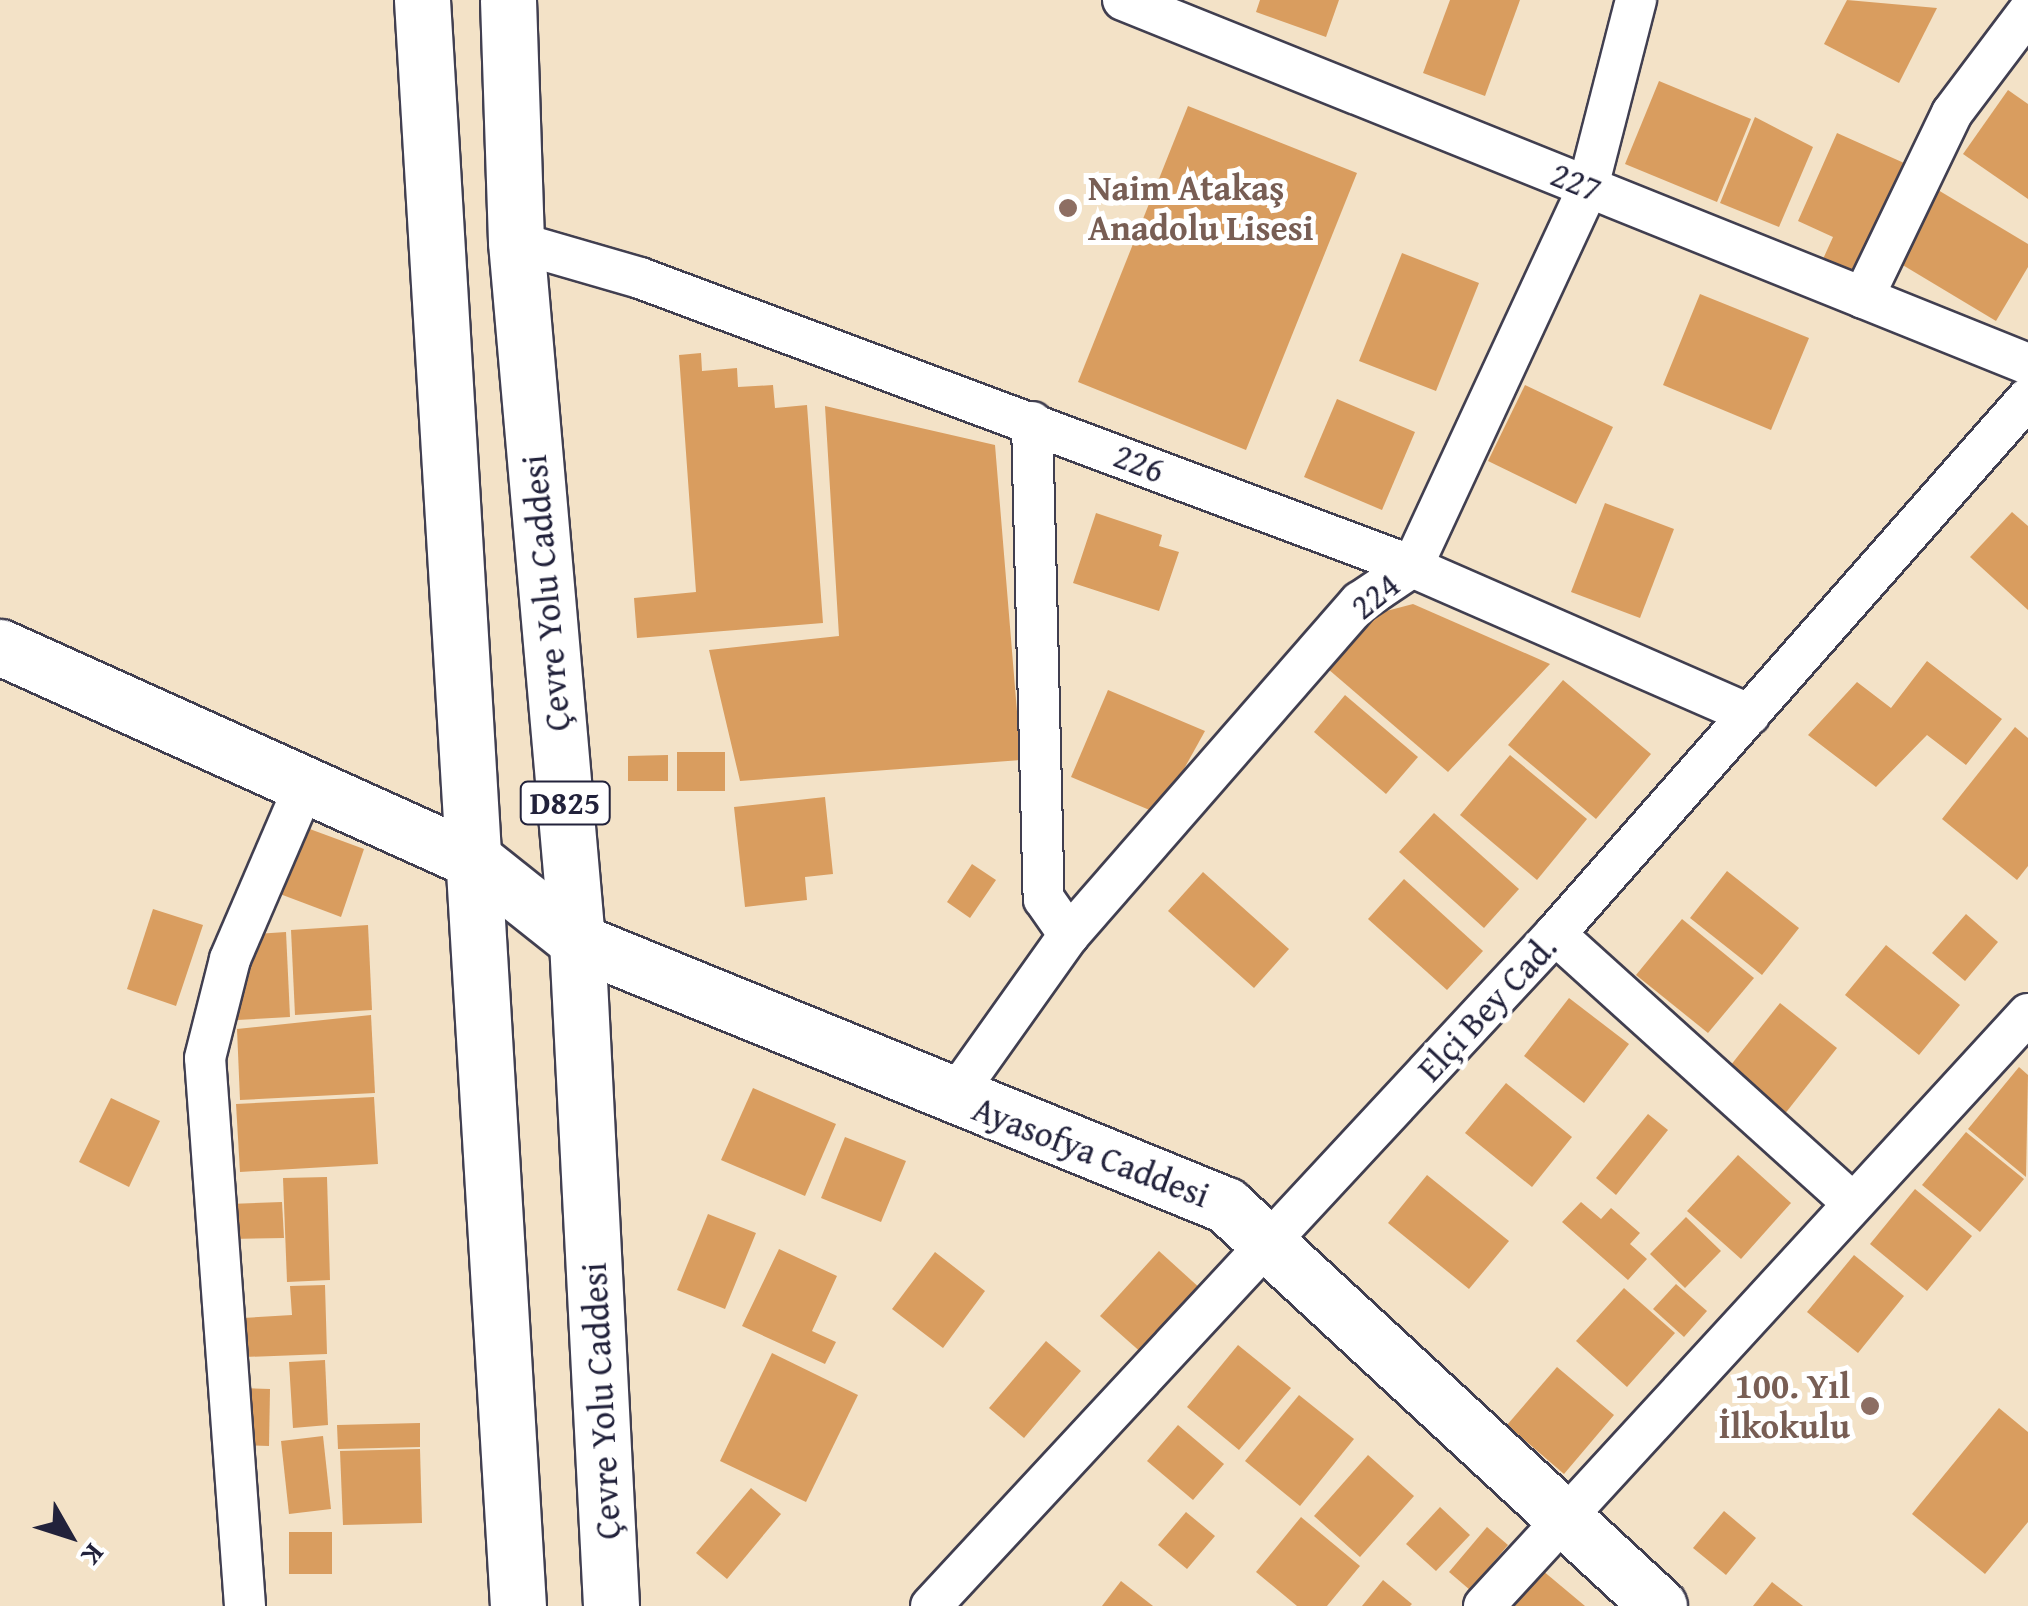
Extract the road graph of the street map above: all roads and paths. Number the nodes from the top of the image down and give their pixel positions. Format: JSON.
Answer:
{"nodes":[{"id":1,"x":422,"y":0,"type":"edge"},
{"id":2,"x":508,"y":0,"type":"edge"},
{"id":3,"x":1124,"y":0,"type":"edge"},
{"id":4,"x":1636,"y":0,"type":"edge"},
{"id":5,"x":2028,"y":12,"type":"edge"},
{"id":6,"x":1200,"y":14,"type":"edge"},
{"id":7,"x":1588,"y":187,"type":"junction"},
{"id":8,"x":516,"y":242,"type":"junction"},
{"id":9,"x":1863,"y":298,"type":"junction"},
{"id":10,"x":2028,"y":364,"type":"edge"},
{"id":11,"x":2028,"y":398,"type":"edge"},
{"id":12,"x":1032,"y":422,"type":"junction"},
{"id":13,"x":1412,"y":567,"type":"junction"},
{"id":14,"x":0,"y":647,"type":"edge"},
{"id":15,"x":1750,"y":715,"type":"junction"},
{"id":16,"x":304,"y":787,"type":"junction"},
{"id":17,"x":479,"y":863,"type":"junction"},
{"id":18,"x":1556,"y":934,"type":"junction"},
{"id":19,"x":1069,"y":935,"type":"junction"},
{"id":20,"x":577,"y":941,"type":"junction"},
{"id":21,"x":2028,"y":1014,"type":"edge"},
{"id":22,"x":953,"y":1098,"type":"junction"},
{"id":23,"x":1853,"y":1203,"type":"junction"},
{"id":24,"x":1269,"y":1243,"type":"junction"},
{"id":25,"x":1564,"y":1520,"type":"junction"},
{"id":26,"x":245,"y":1606,"type":"edge"},
{"id":27,"x":518,"y":1606,"type":"edge"},
{"id":28,"x":611,"y":1606,"type":"edge"},
{"id":29,"x":931,"y":1606,"type":"edge"},
{"id":30,"x":1484,"y":1606,"type":"edge"},
{"id":31,"x":1659,"y":1606,"type":"edge"}],
"edges":[{"from":1,"to":17,"type":"main road","number":"D825"},
{"from":2,"to":8,"type":"main road","name":"Çevre Yolu Caddesi","number":"D825"},
{"from":3,"to":6,"type":"street","name":"227"},
{"from":4,"to":7,"type":"street","name":"224"},
{"from":5,"to":9,"type":"street"},
{"from":6,"to":7,"type":"street","name":"227"},
{"from":7,"to":9,"type":"street","name":"227"},
{"from":7,"to":13,"type":"street","name":"224"},
{"from":8,"to":12,"type":"street","name":"226"},
{"from":8,"to":20,"type":"main road","name":"Çevre Yolu Caddesi","number":"D825"},
{"from":9,"to":10,"type":"street","name":"227"},
{"from":11,"to":15,"type":"street","name":"Elçi Bey Cad."},
{"from":12,"to":13,"type":"street","name":"226"},
{"from":12,"to":19,"type":"street"},
{"from":13,"to":15,"type":"street","name":"226"},
{"from":13,"to":19,"type":"street","name":"224"},
{"from":14,"to":16,"type":"main road","name":"Ayasofya Caddesi"},
{"from":15,"to":18,"type":"street","name":"Elçi Bey Cad."},
{"from":16,"to":17,"type":"main road","name":"Ayasofya Caddesi"},
{"from":16,"to":26,"type":"street"},
{"from":17,"to":20,"type":"main road","name":"Ayasofya Caddesi"},
{"from":17,"to":27,"type":"main road","number":"D825"},
{"from":18,"to":23,"type":"street"},
{"from":18,"to":24,"type":"street","name":"Elçi Bey Cad."},
{"from":19,"to":22,"type":"street","name":"224"},
{"from":20,"to":22,"type":"main road","name":"Ayasofya Caddesi"},
{"from":20,"to":28,"type":"main road","name":"Çevre Yolu Caddesi","number":"D825"},
{"from":21,"to":23,"type":"street"},
{"from":22,"to":24,"type":"main road","name":"Ayasofya Caddesi"},
{"from":23,"to":25,"type":"street"},
{"from":24,"to":25,"type":"main road","name":"Ayasofya Caddesi"},
{"from":24,"to":29,"type":"street","name":"Elçi Bey Cad."},
{"from":25,"to":30,"type":"street"},
{"from":25,"to":31,"type":"main road","name":"Ayasofya Caddesi"}]}
